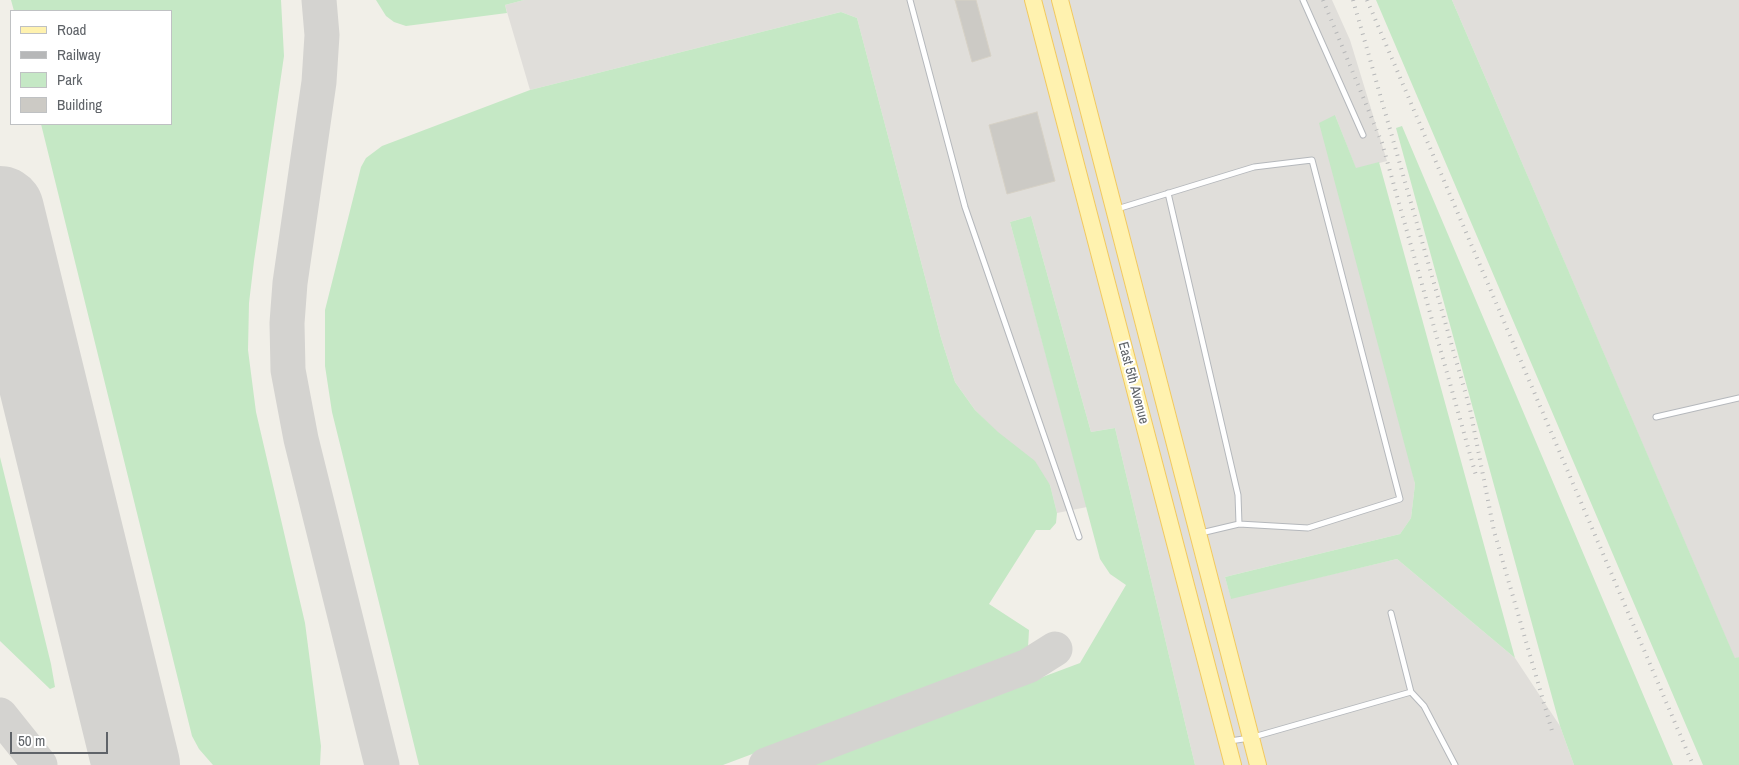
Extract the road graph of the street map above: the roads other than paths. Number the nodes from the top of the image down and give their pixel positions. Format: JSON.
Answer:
{"nodes":[{"id":1,"x":910,"y":0,"type":"edge"},
{"id":2,"x":1033,"y":0,"type":"edge"},
{"id":3,"x":1060,"y":0,"type":"edge"},
{"id":4,"x":1304,"y":0,"type":"edge"},
{"id":5,"x":1363,"y":134,"type":"dead end"},
{"id":6,"x":1168,"y":193,"type":"junction"},
{"id":7,"x":1114,"y":210,"type":"junction"},
{"id":8,"x":1739,"y":398,"type":"edge"},
{"id":9,"x":1656,"y":417,"type":"dead end"},
{"id":10,"x":1239,"y":524,"type":"junction"},
{"id":11,"x":1198,"y":534,"type":"junction"},
{"id":12,"x":1079,"y":538,"type":"dead end"},
{"id":13,"x":1391,"y":613,"type":"dead end"},
{"id":14,"x":1411,"y":692,"type":"junction"},
{"id":15,"x":1250,"y":738,"type":"junction"},
{"id":16,"x":1227,"y":742,"type":"junction"},
{"id":17,"x":1233,"y":765,"type":"edge"},
{"id":18,"x":1258,"y":765,"type":"edge"},
{"id":19,"x":1455,"y":765,"type":"edge"}],
"edges":[{"from":1,"to":12,"type":"lane"},
{"from":2,"to":16,"type":"main road","name":"East 5th Avenue"},
{"from":3,"to":7,"type":"main road","name":"East 5th Avenue"},
{"from":4,"to":5,"type":"lane"},
{"from":6,"to":7,"type":"lane"},
{"from":6,"to":10,"type":"lane"},
{"from":6,"to":10,"type":"lane"},
{"from":7,"to":11,"type":"main road","name":"East 5th Avenue"},
{"from":8,"to":9,"type":"lane"},
{"from":10,"to":11,"type":"lane"},
{"from":11,"to":15,"type":"main road","name":"East 5th Avenue"},
{"from":13,"to":14,"type":"lane"},
{"from":14,"to":15,"type":"lane"},
{"from":14,"to":19,"type":"lane"},
{"from":15,"to":16,"type":"lane"},
{"from":15,"to":18,"type":"main road","name":"East 5th Avenue"},
{"from":16,"to":17,"type":"main road","name":"East 5th Avenue"}]}
